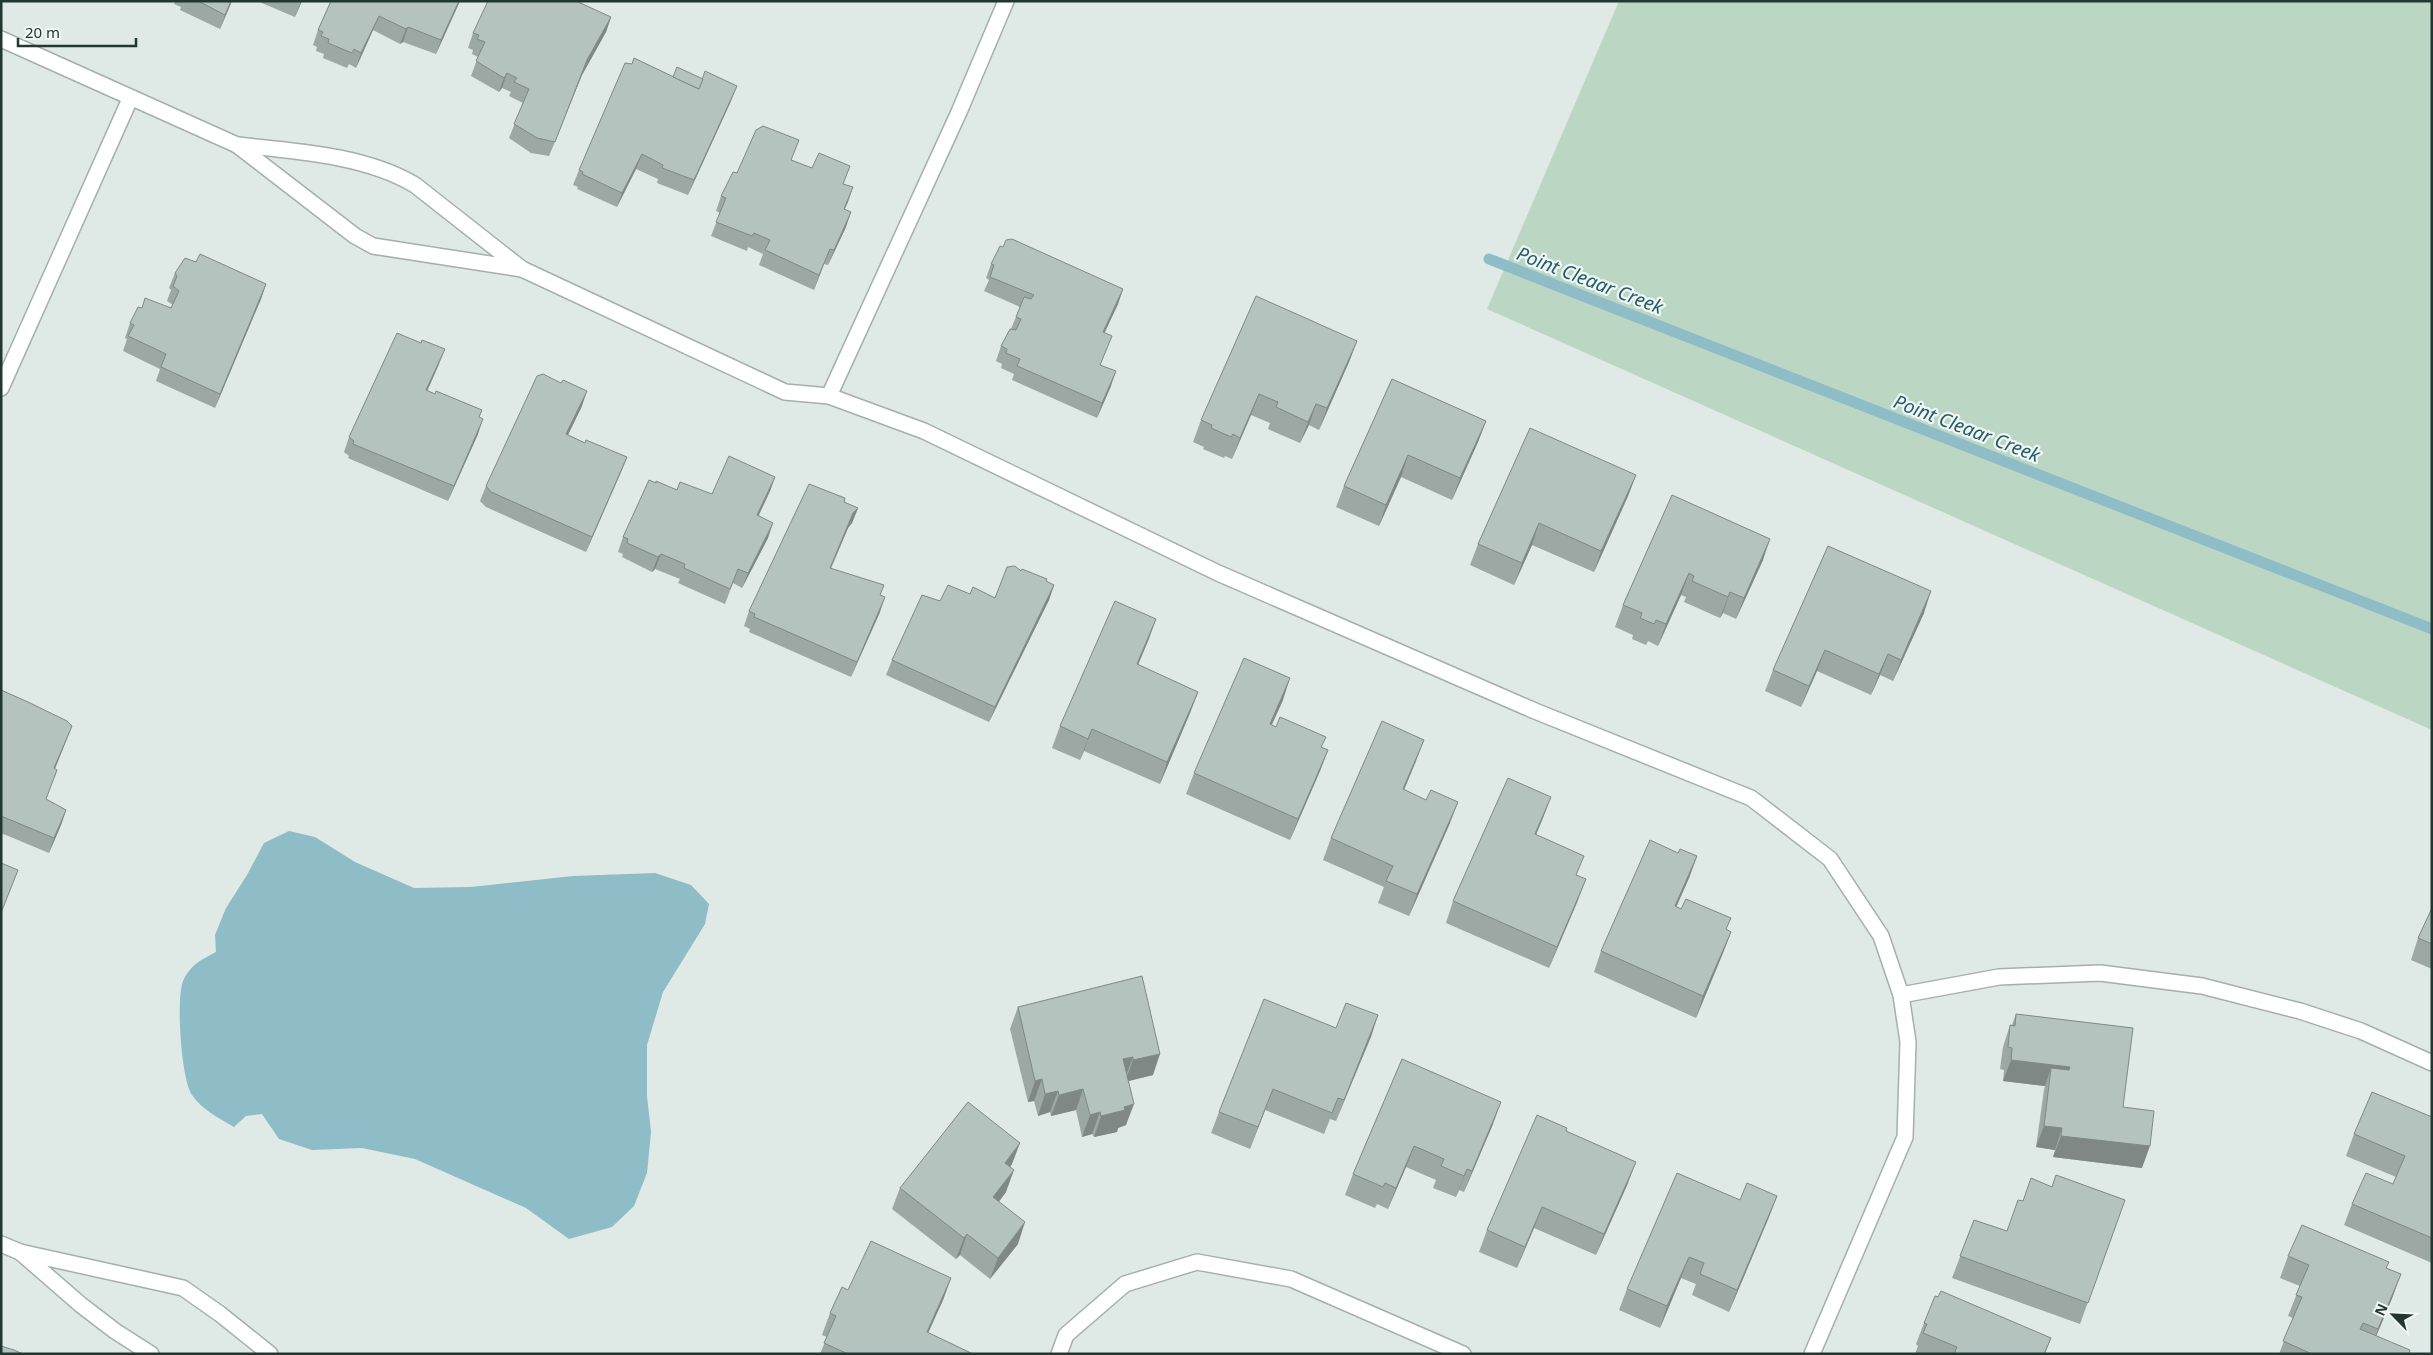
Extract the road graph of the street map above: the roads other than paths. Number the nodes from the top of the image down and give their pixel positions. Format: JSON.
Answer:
{"nodes":[{"id":1,"x":1006,"y":1,"type":"edge"},
{"id":2,"x":1,"y":39,"type":"edge"},
{"id":3,"x":130,"y":98,"type":"junction"},
{"id":4,"x":237,"y":145,"type":"junction"},
{"id":5,"x":522,"y":269,"type":"junction"},
{"id":6,"x":1,"y":388,"type":"edge"},
{"id":7,"x":830,"y":396,"type":"junction"},
{"id":8,"x":1901,"y":995,"type":"junction"},
{"id":9,"x":2432,"y":1063,"type":"edge"},
{"id":10,"x":1,"y":1244,"type":"edge"},
{"id":11,"x":20,"y":1252,"type":"junction"},
{"id":12,"x":151,"y":1354,"type":"edge"},
{"id":13,"x":270,"y":1354,"type":"edge"},
{"id":14,"x":1059,"y":1354,"type":"edge"},
{"id":15,"x":1463,"y":1354,"type":"edge"},
{"id":16,"x":1812,"y":1354,"type":"edge"}],
"edges":[{"from":1,"to":7,"type":"street"},
{"from":2,"to":3,"type":"street"},
{"from":3,"to":4,"type":"street"},
{"from":3,"to":6,"type":"street"},
{"from":4,"to":5,"type":"street"},
{"from":4,"to":5,"type":"street"},
{"from":5,"to":7,"type":"street"},
{"from":7,"to":8,"type":"street"},
{"from":8,"to":9,"type":"street"},
{"from":8,"to":16,"type":"street"},
{"from":10,"to":11,"type":"street"},
{"from":11,"to":12,"type":"street"},
{"from":11,"to":13,"type":"street"},
{"from":14,"to":15,"type":"street"}]}
